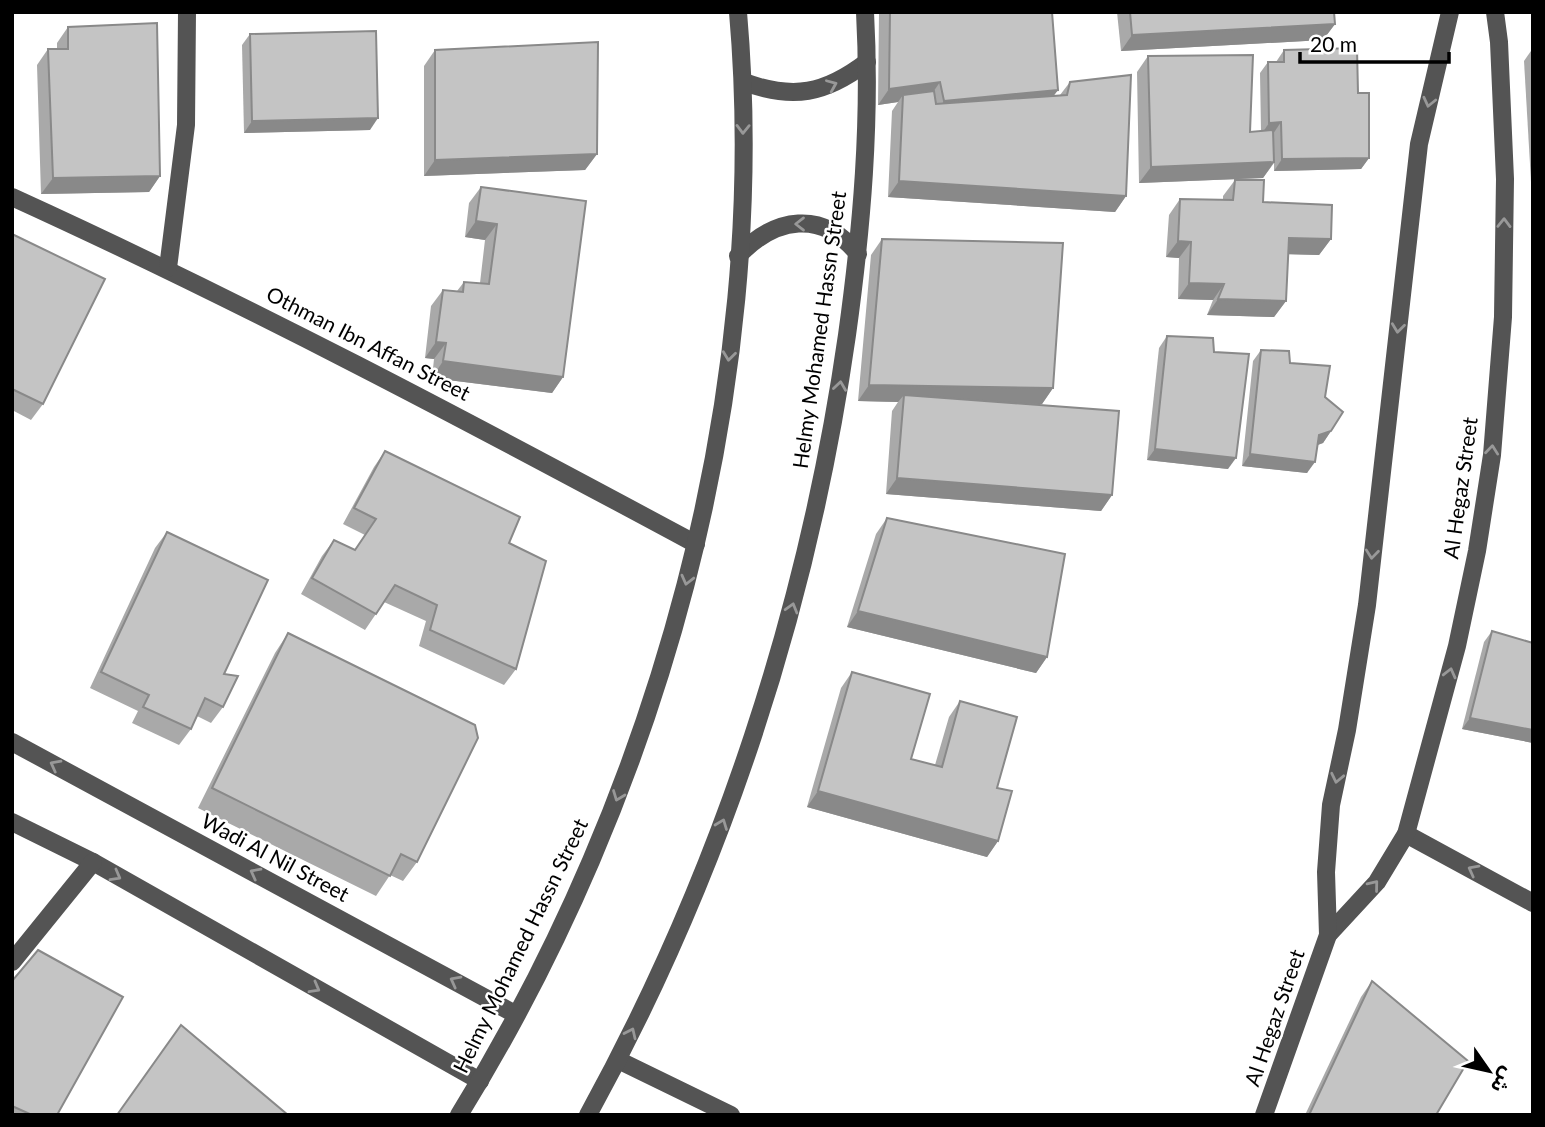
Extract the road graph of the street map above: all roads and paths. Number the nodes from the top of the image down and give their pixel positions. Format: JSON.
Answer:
{"nodes":[{"id":1,"x":187,"y":12,"type":"edge"},
{"id":2,"x":738,"y":12,"type":"edge"},
{"id":3,"x":865,"y":12,"type":"edge"},
{"id":4,"x":1450,"y":12,"type":"edge"},
{"id":5,"x":1494,"y":12,"type":"edge"},
{"id":6,"x":867,"y":62,"type":"junction"},
{"id":7,"x":744,"y":82,"type":"junction"},
{"id":8,"x":12,"y":197,"type":"edge"},
{"id":9,"x":858,"y":254,"type":"junction"},
{"id":10,"x":738,"y":256,"type":"junction"},
{"id":11,"x":168,"y":268,"type":"junction"},
{"id":12,"x":696,"y":544,"type":"junction"},
{"id":13,"x":12,"y":741,"type":"edge"},
{"id":14,"x":12,"y":822,"type":"edge"},
{"id":15,"x":1406,"y":834,"type":"junction"},
{"id":16,"x":93,"y":862,"type":"junction"},
{"id":17,"x":1533,"y":903,"type":"edge"},
{"id":18,"x":1328,"y":935,"type":"junction"},
{"id":19,"x":12,"y":962,"type":"edge"},
{"id":20,"x":516,"y":1014,"type":"junction"},
{"id":21,"x":618,"y":1060,"type":"junction"},
{"id":22,"x":480,"y":1081,"type":"junction"},
{"id":23,"x":459,"y":1115,"type":"edge"},
{"id":24,"x":588,"y":1115,"type":"edge"},
{"id":25,"x":731,"y":1115,"type":"edge"},
{"id":26,"x":1264,"y":1115,"type":"edge"}],
"edges":[{"from":1,"to":11,"type":"street"},
{"from":2,"to":7,"type":"street","name":"Helmy Mohamed Hassn Street"},
{"from":3,"to":6,"type":"street","name":"Helmy Mohamed Hassn Street"},
{"from":4,"to":18,"type":"street","name":"Al Hegaz Street","one_way":true},
{"from":15,"to":5,"type":"street","name":"Al Hegaz Street","one_way":true},
{"from":7,"to":6,"type":"street","one_way":true},
{"from":6,"to":9,"type":"street","name":"Helmy Mohamed Hassn Street"},
{"from":7,"to":10,"type":"street","name":"Helmy Mohamed Hassn Street","one_way":true},
{"from":8,"to":11,"type":"street","name":"Othman Ibn Affan Street"},
{"from":9,"to":10,"type":"street","one_way":true},
{"from":21,"to":9,"type":"street","name":"Helmy Mohamed Hassn Street","one_way":true},
{"from":10,"to":12,"type":"street","name":"Helmy Mohamed Hassn Street","one_way":true},
{"from":11,"to":12,"type":"street","name":"Othman Ibn Affan Street"},
{"from":12,"to":20,"type":"street","name":"Helmy Mohamed Hassn Street","one_way":true},
{"from":20,"to":13,"type":"street","name":"Wadi Al Nil Street","one_way":true},
{"from":14,"to":16,"type":"street"},
{"from":17,"to":15,"type":"street","one_way":true},
{"from":18,"to":15,"type":"street","name":"Al Hegaz Street","one_way":true},
{"from":16,"to":19,"type":"street"},
{"from":16,"to":22,"type":"street","one_way":true},
{"from":18,"to":26,"type":"street","name":"Al Hegaz Street"},
{"from":20,"to":22,"type":"street","name":"Helmy Mohamed Hassn Street"},
{"from":21,"to":24,"type":"street","name":"Helmy Mohamed Hassn Street"},
{"from":21,"to":25,"type":"street"},
{"from":22,"to":23,"type":"street","name":"Helmy Mohamed Hassn Street"}]}
